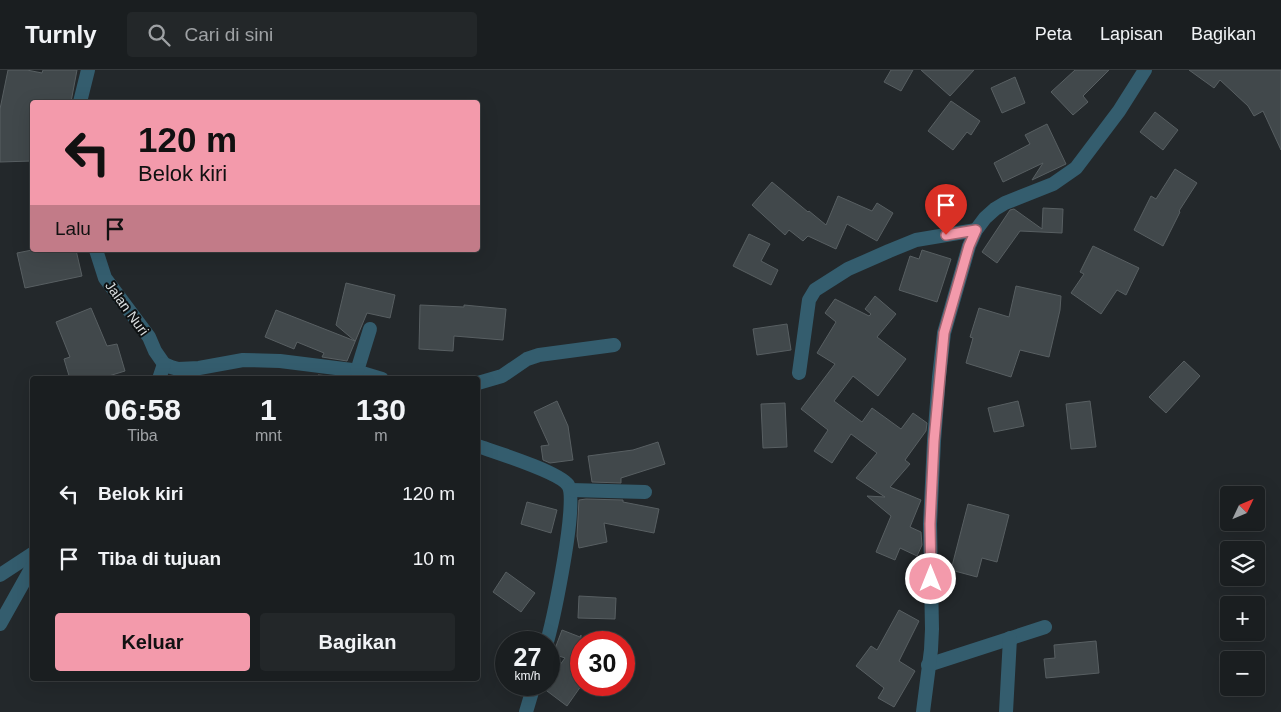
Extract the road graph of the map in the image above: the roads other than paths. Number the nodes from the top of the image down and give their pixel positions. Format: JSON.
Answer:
{"nodes":[{"id":1,"x":88,"y":70,"type":"edge"},
{"id":2,"x":1145,"y":70,"type":"edge"},
{"id":3,"x":80,"y":100,"type":"edge"},
{"id":4,"x":976,"y":230,"type":"junction"},
{"id":5,"x":97,"y":252,"type":"edge"},
{"id":6,"x":370,"y":329,"type":"dead end"},
{"id":7,"x":614,"y":345,"type":"dead end"},
{"id":8,"x":164,"y":364,"type":"junction"},
{"id":9,"x":357,"y":371,"type":"junction"},
{"id":10,"x":799,"y":372,"type":"dead end"},
{"id":11,"x":161,"y":376,"type":"edge"},
{"id":12,"x":373,"y":376,"type":"edge"},
{"id":13,"x":480,"y":382,"type":"edge"},
{"id":14,"x":480,"y":447,"type":"edge"},
{"id":15,"x":571,"y":490,"type":"junction"},
{"id":16,"x":645,"y":492,"type":"dead end"},
{"id":17,"x":30,"y":555,"type":"edge"},
{"id":18,"x":30,"y":570,"type":"edge"},
{"id":19,"x":0,"y":575,"type":"edge"},
{"id":20,"x":0,"y":624,"type":"edge"},
{"id":21,"x":1045,"y":627,"type":"dead end"},
{"id":22,"x":549,"y":631,"type":"edge"},
{"id":23,"x":1010,"y":638,"type":"junction"},
{"id":24,"x":928,"y":666,"type":"junction"},
{"id":25,"x":531,"y":696,"type":"edge"},
{"id":26,"x":526,"y":712,"type":"edge"},
{"id":27,"x":922,"y":712,"type":"edge"},
{"id":28,"x":1006,"y":712,"type":"edge"}],
"edges":[{"from":1,"to":3,"type":"street"},
{"from":2,"to":4,"type":"street"},
{"from":4,"to":10,"type":"street"},
{"from":4,"to":24,"type":"street"},
{"from":5,"to":8,"type":"street","name":"Jalan Nuri"},
{"from":6,"to":9,"type":"street"},
{"from":7,"to":13,"type":"street"},
{"from":8,"to":9,"type":"street"},
{"from":8,"to":11,"type":"street"},
{"from":9,"to":12,"type":"street"},
{"from":14,"to":15,"type":"street"},
{"from":15,"to":16,"type":"street"},
{"from":15,"to":22,"type":"street"},
{"from":17,"to":19,"type":"street"},
{"from":18,"to":20,"type":"street"},
{"from":21,"to":23,"type":"street"},
{"from":23,"to":24,"type":"street"},
{"from":23,"to":28,"type":"street"},
{"from":24,"to":27,"type":"street"},
{"from":25,"to":26,"type":"street"}]}
